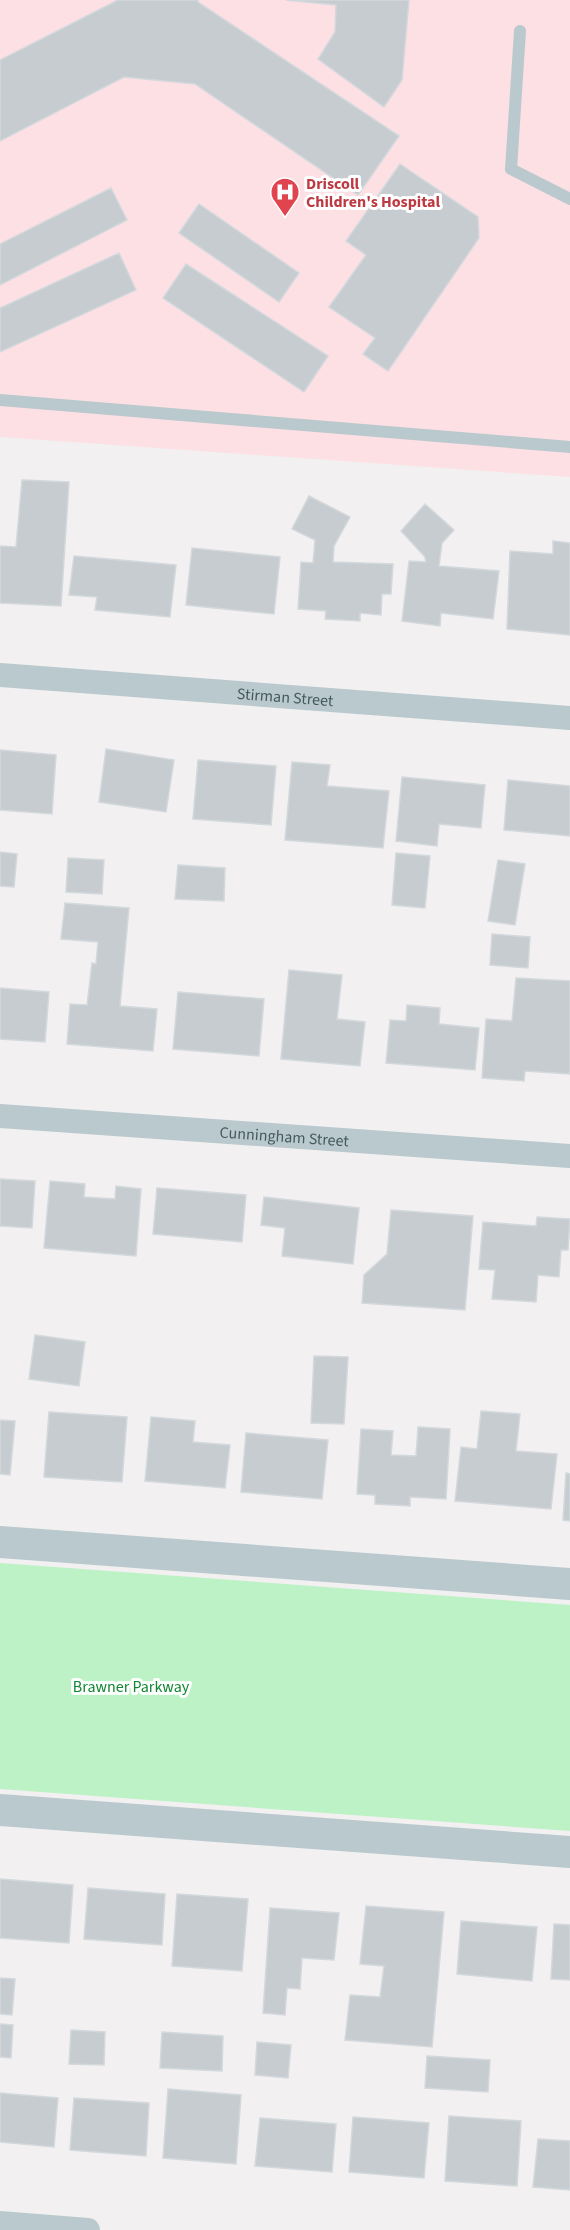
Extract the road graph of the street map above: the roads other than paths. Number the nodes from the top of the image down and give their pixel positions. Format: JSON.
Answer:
{"nodes":[{"id":1,"x":520,"y":31,"type":"dead end"},
{"id":2,"x":570,"y":199,"type":"edge"},
{"id":3,"x":0,"y":400,"type":"edge"},
{"id":4,"x":570,"y":447,"type":"edge"},
{"id":5,"x":0,"y":675,"type":"edge"},
{"id":6,"x":570,"y":718,"type":"edge"},
{"id":7,"x":0,"y":1116,"type":"edge"},
{"id":8,"x":570,"y":1156,"type":"edge"},
{"id":9,"x":0,"y":1542,"type":"edge"},
{"id":10,"x":570,"y":1584,"type":"edge"},
{"id":11,"x":0,"y":1810,"type":"edge"},
{"id":12,"x":570,"y":1852,"type":"edge"},
{"id":13,"x":0,"y":2223,"type":"edge"},
{"id":14,"x":88,"y":2230,"type":"edge"}],
"edges":[{"from":1,"to":2,"type":"lane"},
{"from":3,"to":4,"type":"lane"},
{"from":5,"to":6,"type":"street","name":"Stirman Street"},
{"from":7,"to":8,"type":"street","name":"Cunningham Street"},
{"from":9,"to":10,"type":"street"},
{"from":11,"to":12,"type":"street"},
{"from":13,"to":14,"type":"street"}]}
